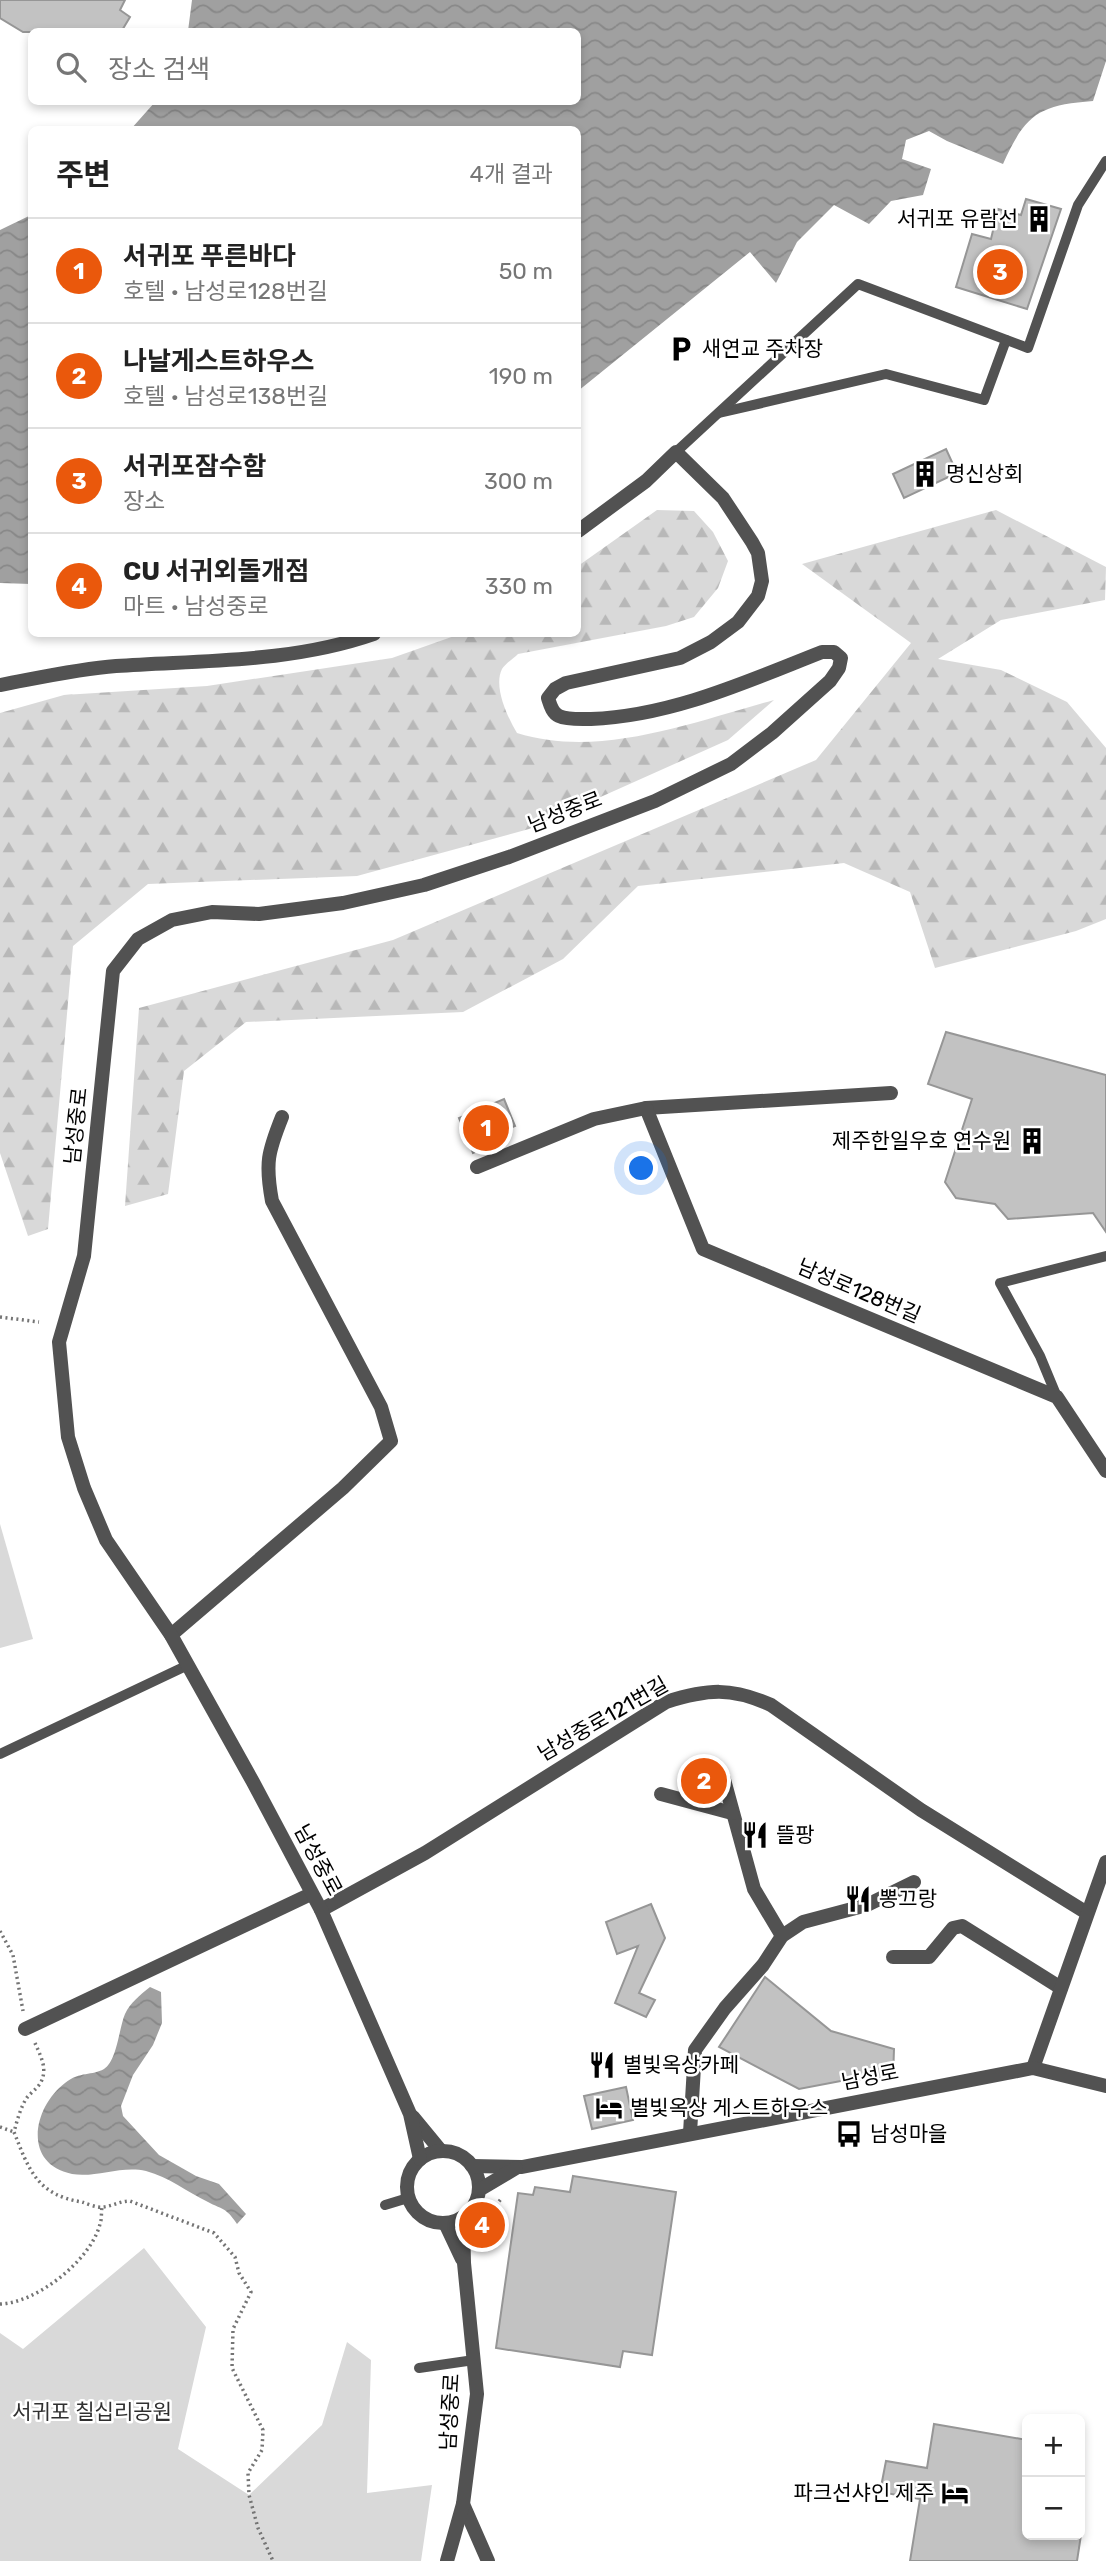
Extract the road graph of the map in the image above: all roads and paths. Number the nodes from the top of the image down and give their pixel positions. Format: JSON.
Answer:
{"nodes":[{"id":1,"x":1106,"y":161,"type":"edge"},
{"id":2,"x":1006,"y":340,"type":"junction"},
{"id":3,"x":718,"y":413,"type":"junction"},
{"id":4,"x":676,"y":452,"type":"junction"},
{"id":5,"x":581,"y":529,"type":"edge"},
{"id":6,"x":365,"y":637,"type":"edge"},
{"id":7,"x":0,"y":685,"type":"edge"},
{"id":8,"x":891,"y":1093,"type":"dead end"},
{"id":9,"x":646,"y":1108,"type":"junction"},
{"id":10,"x":282,"y":1117,"type":"dead end"},
{"id":11,"x":477,"y":1167,"type":"dead end"},
{"id":12,"x":1106,"y":1256,"type":"edge"},
{"id":13,"x":0,"y":1317,"type":"edge"},
{"id":14,"x":39,"y":1322,"type":"dead end"},
{"id":15,"x":1057,"y":1397,"type":"junction"},
{"id":16,"x":1106,"y":1471,"type":"edge"},
{"id":17,"x":171,"y":1635,"type":"junction"},
{"id":18,"x":188,"y":1665,"type":"junction"},
{"id":19,"x":0,"y":1754,"type":"edge"},
{"id":20,"x":723,"y":1776,"type":"dead end"},
{"id":21,"x":661,"y":1794,"type":"dead end"},
{"id":22,"x":732,"y":1813,"type":"junction"},
{"id":23,"x":1106,"y":1862,"type":"edge"},
{"id":24,"x":914,"y":1882,"type":"dead end"},
{"id":25,"x":311,"y":1894,"type":"junction"},
{"id":26,"x":321,"y":1910,"type":"junction"},
{"id":27,"x":1087,"y":1913,"type":"junction"},
{"id":28,"x":0,"y":1931,"type":"edge"},
{"id":29,"x":782,"y":1936,"type":"junction"},
{"id":30,"x":893,"y":1957,"type":"dead end"},
{"id":31,"x":1061,"y":1989,"type":"junction"},
{"id":32,"x":25,"y":2029,"type":"junction"},
{"id":33,"x":1033,"y":2068,"type":"junction"},
{"id":34,"x":1106,"y":2086,"type":"edge"},
{"id":35,"x":410,"y":2114,"type":"junction"},
{"id":36,"x":0,"y":2127,"type":"edge"},
{"id":37,"x":14,"y":2132,"type":"junction"},
{"id":38,"x":690,"y":2133,"type":"junction"},
{"id":39,"x":441,"y":2151,"type":"junction"},
{"id":40,"x":420,"y":2159,"type":"junction"},
{"id":41,"x":472,"y":2166,"type":"junction"},
{"id":42,"x":518,"y":2168,"type":"junction"},
{"id":43,"x":479,"y":2190,"type":"junction"},
{"id":44,"x":504,"y":2196,"type":"dead end"},
{"id":45,"x":408,"y":2198,"type":"junction"},
{"id":46,"x":385,"y":2205,"type":"dead end"},
{"id":47,"x":102,"y":2207,"type":"junction"},
{"id":48,"x":463,"y":2217,"type":"junction"},
{"id":49,"x":445,"y":2223,"type":"junction"},
{"id":50,"x":478,"y":2230,"type":"dead end"},
{"id":51,"x":464,"y":2263,"type":"junction"},
{"id":52,"x":0,"y":2304,"type":"edge"},
{"id":53,"x":474,"y":2360,"type":"junction"},
{"id":54,"x":419,"y":2368,"type":"dead end"},
{"id":55,"x":463,"y":2504,"type":"junction"},
{"id":56,"x":273,"y":2561,"type":"edge"},
{"id":57,"x":447,"y":2561,"type":"edge"},
{"id":58,"x":488,"y":2561,"type":"edge"}],
"edges":[{"from":1,"to":2,"type":"lane"},
{"from":2,"to":3,"type":"lane"},
{"from":2,"to":3,"type":"lane"},
{"from":3,"to":4,"type":"lane"},
{"from":4,"to":5,"type":"street"},
{"from":4,"to":17,"type":"street","name":"남성중로"},
{"from":6,"to":7,"type":"street"},
{"from":8,"to":9,"type":"street"},
{"from":9,"to":11,"type":"street"},
{"from":9,"to":15,"type":"street","name":"남성로128번길"},
{"from":10,"to":17,"type":"street"},
{"from":12,"to":15,"type":"lane"},
{"from":13,"to":14,"type":"path"},
{"from":15,"to":16,"type":"street"},
{"from":17,"to":18,"type":"street","name":"남성중로"},
{"from":18,"to":19,"type":"lane"},
{"from":18,"to":25,"type":"street","name":"남성중로"},
{"from":20,"to":22,"type":"street"},
{"from":21,"to":22,"type":"street"},
{"from":22,"to":29,"type":"street"},
{"from":23,"to":27,"type":"street"},
{"from":24,"to":29,"type":"street"},
{"from":25,"to":26,"type":"street","name":"남성중로"},
{"from":25,"to":32,"type":"street"},
{"from":26,"to":27,"type":"street","name":"남성중로121번길"},
{"from":26,"to":35,"type":"street","name":"남성중로"},
{"from":27,"to":31,"type":"street"},
{"from":28,"to":32,"type":"path"},
{"from":29,"to":38,"type":"street"},
{"from":30,"to":31,"type":"street"},
{"from":31,"to":33,"type":"street"},
{"from":32,"to":37,"type":"path"},
{"from":33,"to":34,"type":"street","name":"남성로"},
{"from":33,"to":38,"type":"street","name":"남성로"},
{"from":35,"to":39,"type":"street","name":"남성중로"},
{"from":35,"to":40,"type":"street","name":"남성중로"},
{"from":36,"to":37,"type":"path"},
{"from":37,"to":47,"type":"path"},
{"from":38,"to":42,"type":"street","name":"남성로"},
{"from":39,"to":40,"type":"street"},
{"from":39,"to":41,"type":"street","name":"남성로"},
{"from":40,"to":45,"type":"street"},
{"from":41,"to":42,"type":"street","name":"남성로"},
{"from":41,"to":43,"type":"street"},
{"from":42,"to":43,"type":"street","name":"남성로"},
{"from":43,"to":48,"type":"street","name":"남성로"},
{"from":44,"to":50,"type":"path"},
{"from":45,"to":46,"type":"lane"},
{"from":45,"to":49,"type":"street"},
{"from":47,"to":52,"type":"path"},
{"from":47,"to":56,"type":"path"},
{"from":48,"to":49,"type":"street"},
{"from":48,"to":51,"type":"street","name":"남성중로"},
{"from":49,"to":51,"type":"street","name":"남성중로"},
{"from":51,"to":53,"type":"street","name":"남성중로"},
{"from":53,"to":54,"type":"lane"},
{"from":53,"to":55,"type":"street","name":"남성중로"},
{"from":55,"to":57,"type":"street","name":"남성중로"},
{"from":55,"to":58,"type":"street"}]}
